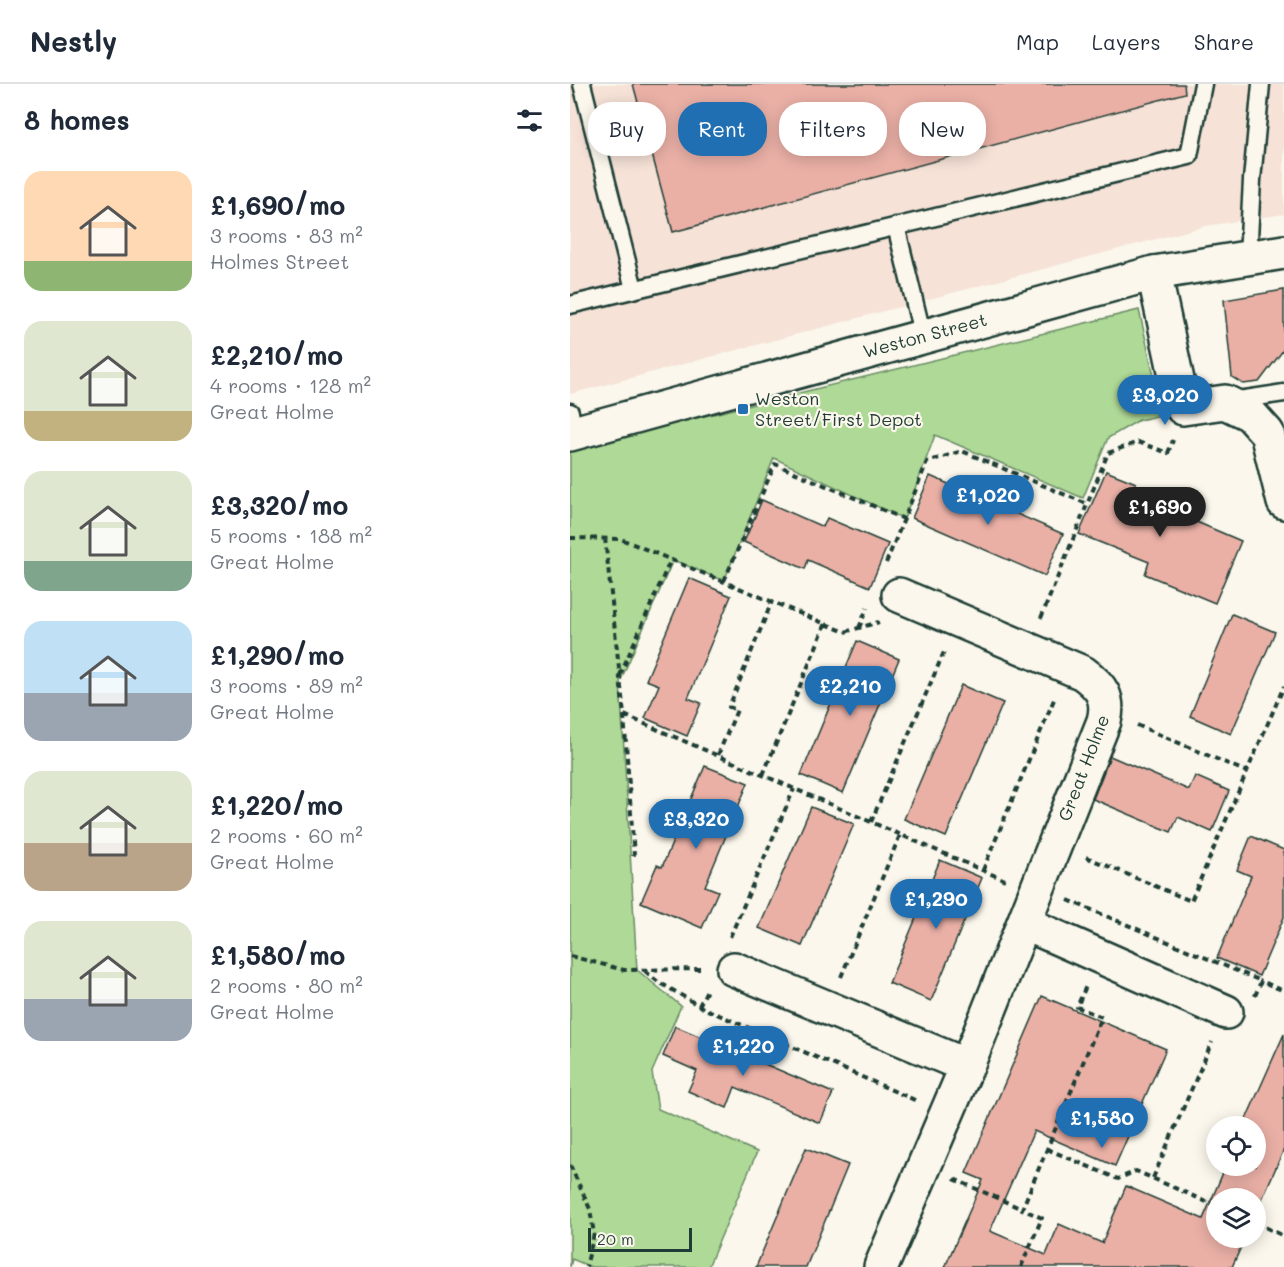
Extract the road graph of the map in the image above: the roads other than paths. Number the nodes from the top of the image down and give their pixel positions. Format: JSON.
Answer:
{"nodes":[{"id":1,"x":582,"y":84,"type":"edge"},
{"id":2,"x":1203,"y":84,"type":"edge"},
{"id":3,"x":1261,"y":84,"type":"edge"},
{"id":4,"x":896,"y":226,"type":"junction"},
{"id":5,"x":1284,"y":252,"type":"edge"},
{"id":6,"x":1248,"y":258,"type":"junction"},
{"id":7,"x":1154,"y":273,"type":"junction"},
{"id":8,"x":634,"y":289,"type":"junction"},
{"id":9,"x":570,"y":305,"type":"edge"},
{"id":10,"x":923,"y":337,"type":"junction"},
{"id":11,"x":1284,"y":393,"type":"edge"},
{"id":12,"x":1225,"y":402,"type":"junction"},
{"id":13,"x":571,"y":427,"type":"edge"},
{"id":14,"x":1284,"y":502,"type":"edge"},
{"id":15,"x":899,"y":595,"type":"road end"},
{"id":16,"x":1033,"y":901,"type":"junction"},
{"id":17,"x":725,"y":968,"type":"road end"},
{"id":18,"x":1226,"y":1012,"type":"road end"},
{"id":19,"x":967,"y":1066,"type":"junction"},
{"id":20,"x":881,"y":1267,"type":"edge"}],
"edges":[{"from":1,"to":8,"type":"lane"},
{"from":2,"to":4,"type":"lane"},
{"from":3,"to":6,"type":"lane"},
{"from":4,"to":8,"type":"lane"},
{"from":4,"to":10,"type":"lane"},
{"from":5,"to":6,"type":"street","name":"Weston Street"},
{"from":6,"to":7,"type":"street","name":"Weston Street"},
{"from":7,"to":10,"type":"street","name":"Weston Street"},
{"from":7,"to":12,"type":"street"},
{"from":8,"to":9,"type":"lane"},
{"from":10,"to":13,"type":"street","name":"Weston Street"},
{"from":11,"to":12,"type":"lane"},
{"from":12,"to":14,"type":"street"},
{"from":15,"to":16,"type":"street","name":"Great Holme"},
{"from":16,"to":18,"type":"street"},
{"from":16,"to":19,"type":"street","name":"Great Holme"},
{"from":17,"to":19,"type":"street"},
{"from":19,"to":20,"type":"street","name":"Great Holme"}]}
